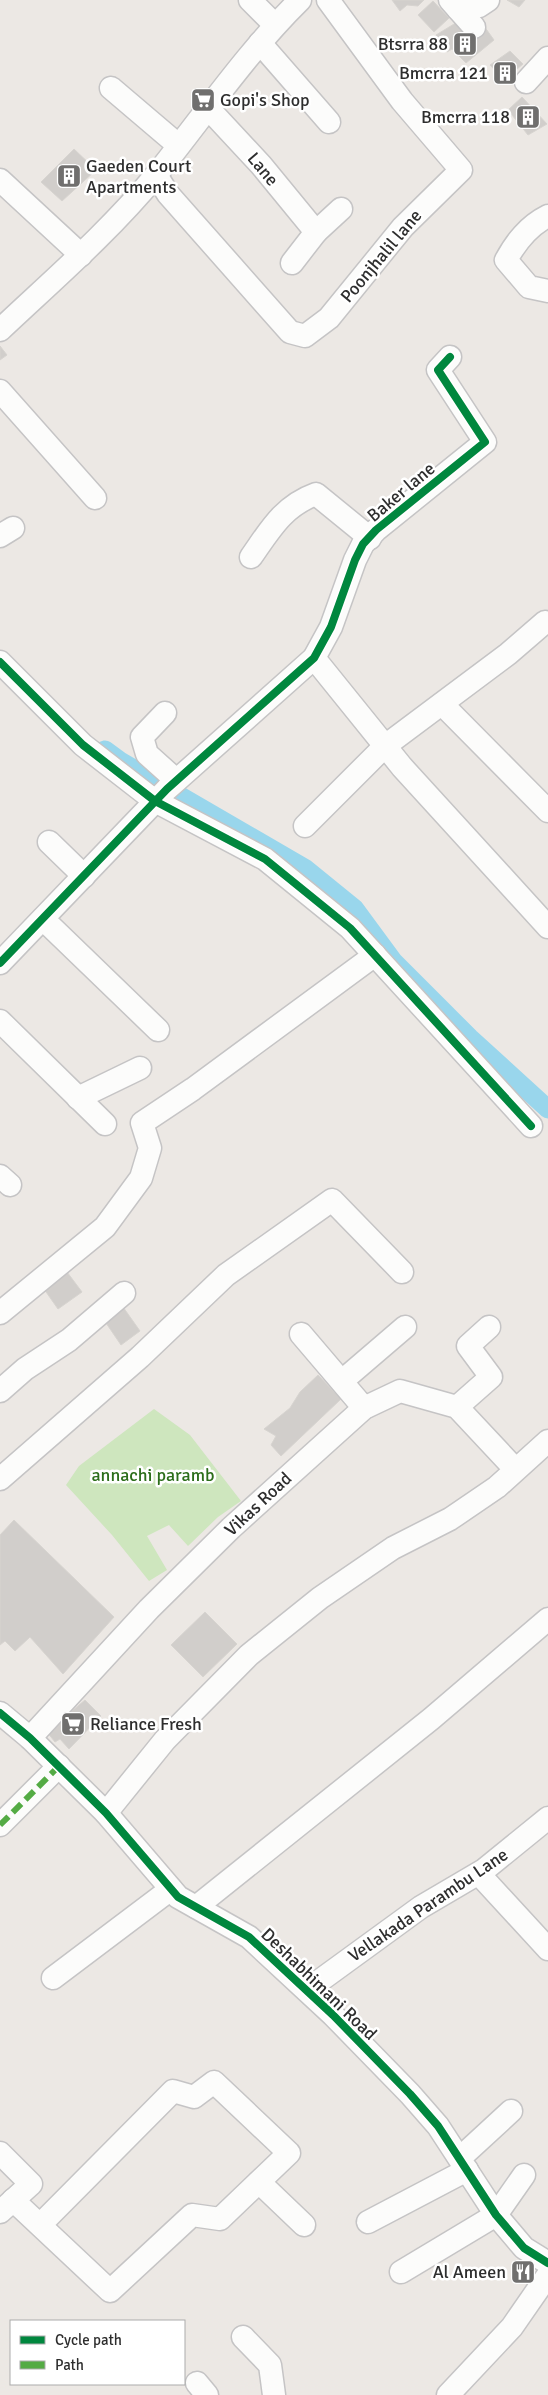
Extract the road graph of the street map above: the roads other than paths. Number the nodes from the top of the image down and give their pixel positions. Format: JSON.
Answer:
{"nodes":[{"id":1,"x":250,"y":0,"type":"edge"},
{"id":2,"x":300,"y":0,"type":"edge"},
{"id":3,"x":328,"y":0,"type":"edge"},
{"id":4,"x":488,"y":0,"type":"edge"},
{"id":5,"x":454,"y":4,"type":"edge"},
{"id":6,"x":275,"y":25,"type":"junction"},
{"id":7,"x":474,"y":27,"type":"dead end"},
{"id":8,"x":260,"y":43,"type":"junction"},
{"id":9,"x":548,"y":58,"type":"edge"},
{"id":10,"x":526,"y":82,"type":"dead end"},
{"id":11,"x":111,"y":88,"type":"dead end"},
{"id":12,"x":208,"y":108,"type":"junction"},
{"id":13,"x":329,"y":122,"type":"dead end"},
{"id":14,"x":178,"y":145,"type":"junction"},
{"id":15,"x":156,"y":175,"type":"junction"},
{"id":16,"x":0,"y":180,"type":"edge"},
{"id":17,"x":341,"y":209,"type":"dead end"},
{"id":18,"x":548,"y":216,"type":"edge"},
{"id":19,"x":316,"y":232,"type":"junction"},
{"id":20,"x":81,"y":255,"type":"junction"},
{"id":21,"x":292,"y":263,"type":"dead end"},
{"id":22,"x":548,"y":291,"type":"edge"},
{"id":23,"x":0,"y":330,"type":"edge"},
{"id":24,"x":450,"y":357,"type":"dead end"},
{"id":25,"x":0,"y":391,"type":"edge"},
{"id":26,"x":95,"y":498,"type":"dead end"},
{"id":27,"x":370,"y":538,"type":"junction"},
{"id":28,"x":250,"y":557,"type":"dead end"},
{"id":29,"x":545,"y":622,"type":"dead end"},
{"id":30,"x":314,"y":658,"type":"junction"},
{"id":31,"x":0,"y":662,"type":"edge"},
{"id":32,"x":442,"y":704,"type":"junction"},
{"id":33,"x":165,"y":713,"type":"dead end"},
{"id":34,"x":385,"y":746,"type":"junction"},
{"id":35,"x":166,"y":790,"type":"junction"},
{"id":36,"x":544,"y":799,"type":"edge"},
{"id":37,"x":304,"y":826,"type":"dead end"},
{"id":38,"x":49,"y":842,"type":"dead end"},
{"id":39,"x":84,"y":876,"type":"junction"},
{"id":40,"x":44,"y":919,"type":"junction"},
{"id":41,"x":548,"y":927,"type":"edge"},
{"id":42,"x":375,"y":955,"type":"junction"},
{"id":43,"x":0,"y":963,"type":"edge"},
{"id":44,"x":0,"y":1021,"type":"edge"},
{"id":45,"x":158,"y":1030,"type":"dead end"},
{"id":46,"x":140,"y":1068,"type":"dead end"},
{"id":47,"x":78,"y":1098,"type":"junction"},
{"id":48,"x":104,"y":1124,"type":"dead end"},
{"id":49,"x":531,"y":1126,"type":"dead end"},
{"id":50,"x":402,"y":1272,"type":"dead end"},
{"id":51,"x":124,"y":1293,"type":"dead end"},
{"id":52,"x":0,"y":1313,"type":"edge"},
{"id":53,"x":406,"y":1327,"type":"dead end"},
{"id":54,"x":489,"y":1327,"type":"dead end"},
{"id":55,"x":300,"y":1334,"type":"dead end"},
{"id":56,"x":342,"y":1381,"type":"junction"},
{"id":57,"x":0,"y":1390,"type":"edge"},
{"id":58,"x":457,"y":1407,"type":"junction"},
{"id":59,"x":364,"y":1408,"type":"junction"},
{"id":60,"x":548,"y":1441,"type":"edge"},
{"id":61,"x":515,"y":1469,"type":"junction"},
{"id":62,"x":0,"y":1479,"type":"edge"},
{"id":63,"x":548,"y":1619,"type":"edge"},
{"id":64,"x":0,"y":1713,"type":"edge"},
{"id":65,"x":30,"y":1738,"type":"junction"},
{"id":66,"x":59,"y":1766,"type":"junction"},
{"id":67,"x":106,"y":1813,"type":"junction"},
{"id":68,"x":548,"y":1818,"type":"edge"},
{"id":69,"x":0,"y":1825,"type":"edge"},
{"id":70,"x":478,"y":1874,"type":"junction"},
{"id":71,"x":171,"y":1889,"type":"junction"},
{"id":72,"x":196,"y":1908,"type":"junction"},
{"id":73,"x":544,"y":1937,"type":"edge"},
{"id":74,"x":53,"y":1978,"type":"dead end"},
{"id":75,"x":307,"y":1990,"type":"junction"},
{"id":76,"x":511,"y":2111,"type":"dead end"},
{"id":77,"x":0,"y":2152,"type":"edge"},
{"id":78,"x":464,"y":2164,"type":"junction"},
{"id":79,"x":524,"y":2175,"type":"dead end"},
{"id":80,"x":259,"y":2182,"type":"junction"},
{"id":81,"x":6,"y":2206,"type":"edge"},
{"id":82,"x":496,"y":2215,"type":"junction"},
{"id":83,"x":368,"y":2222,"type":"dead end"},
{"id":84,"x":40,"y":2225,"type":"junction"},
{"id":85,"x":304,"y":2225,"type":"dead end"},
{"id":86,"x":548,"y":2263,"type":"edge"},
{"id":87,"x":401,"y":2272,"type":"dead end"},
{"id":88,"x":548,"y":2275,"type":"edge"},
{"id":89,"x":243,"y":2337,"type":"dead end"},
{"id":90,"x":274,"y":2395,"type":"edge"},
{"id":91,"x":448,"y":2395,"type":"edge"}],
"edges":[{"from":1,"to":6,"type":"street"},
{"from":2,"to":6,"type":"street"},
{"from":3,"to":15,"type":"street","name":"Poonjhalil lane"},
{"from":4,"to":5,"type":"street"},
{"from":5,"to":7,"type":"street"},
{"from":6,"to":8,"type":"street"},
{"from":8,"to":12,"type":"street"},
{"from":8,"to":13,"type":"street"},
{"from":9,"to":10,"type":"street"},
{"from":11,"to":14,"type":"street"},
{"from":12,"to":14,"type":"street"},
{"from":12,"to":19,"type":"street","name":"Lane"},
{"from":14,"to":15,"type":"street"},
{"from":15,"to":20,"type":"street"},
{"from":16,"to":20,"type":"street"},
{"from":17,"to":19,"type":"street"},
{"from":18,"to":22,"type":"street"},
{"from":19,"to":21,"type":"street"},
{"from":20,"to":23,"type":"street"},
{"from":24,"to":27,"type":"street","name":"Baker lane"},
{"from":25,"to":26,"type":"street"},
{"from":27,"to":28,"type":"street"},
{"from":27,"to":30,"type":"street","name":"Baker lane"},
{"from":29,"to":32,"type":"street"},
{"from":30,"to":34,"type":"street"},
{"from":30,"to":35,"type":"street"},
{"from":31,"to":35,"type":"street"},
{"from":32,"to":34,"type":"street"},
{"from":32,"to":36,"type":"street"},
{"from":33,"to":35,"type":"street"},
{"from":34,"to":37,"type":"street"},
{"from":34,"to":41,"type":"street"},
{"from":35,"to":39,"type":"street"},
{"from":35,"to":42,"type":"street"},
{"from":38,"to":39,"type":"street"},
{"from":39,"to":40,"type":"street"},
{"from":40,"to":43,"type":"street"},
{"from":40,"to":45,"type":"street"},
{"from":42,"to":49,"type":"street"},
{"from":42,"to":52,"type":"street"},
{"from":44,"to":47,"type":"street"},
{"from":46,"to":47,"type":"street"},
{"from":47,"to":48,"type":"street"},
{"from":50,"to":62,"type":"street"},
{"from":51,"to":57,"type":"street"},
{"from":53,"to":56,"type":"street"},
{"from":54,"to":58,"type":"street"},
{"from":55,"to":56,"type":"street"},
{"from":56,"to":59,"type":"street"},
{"from":58,"to":59,"type":"street","name":"Vikas Road"},
{"from":58,"to":61,"type":"street"},
{"from":59,"to":65,"type":"street","name":"Vikas Road"},
{"from":60,"to":61,"type":"street"},
{"from":61,"to":67,"type":"street"},
{"from":63,"to":72,"type":"street"},
{"from":64,"to":65,"type":"street","name":"Deshabhimani Road"},
{"from":65,"to":66,"type":"street","name":"Deshabhimani Road"},
{"from":66,"to":67,"type":"street","name":"Deshabhimani Road"},
{"from":66,"to":69,"type":"street"},
{"from":67,"to":71,"type":"street","name":"Deshabhimani Road"},
{"from":68,"to":70,"type":"street","name":"Vellakada Parambu Lane"},
{"from":70,"to":73,"type":"street"},
{"from":70,"to":75,"type":"street","name":"Vellakada Parambu Lane"},
{"from":71,"to":72,"type":"street","name":"Deshabhimani Road"},
{"from":71,"to":74,"type":"street"},
{"from":72,"to":75,"type":"street","name":"Deshabhimani Road"},
{"from":75,"to":78,"type":"street","name":"Deshabhimani Road"},
{"from":76,"to":78,"type":"street"},
{"from":77,"to":81,"type":"street"},
{"from":78,"to":82,"type":"street","name":"Deshabhimani Road"},
{"from":78,"to":83,"type":"street"},
{"from":79,"to":82,"type":"street"},
{"from":80,"to":84,"type":"street"},
{"from":80,"to":84,"type":"street"},
{"from":80,"to":85,"type":"street"},
{"from":81,"to":84,"type":"street"},
{"from":82,"to":86,"type":"street","name":"Deshabhimani Road"},
{"from":82,"to":87,"type":"street"},
{"from":88,"to":91,"type":"street"},
{"from":89,"to":90,"type":"street"}]}
